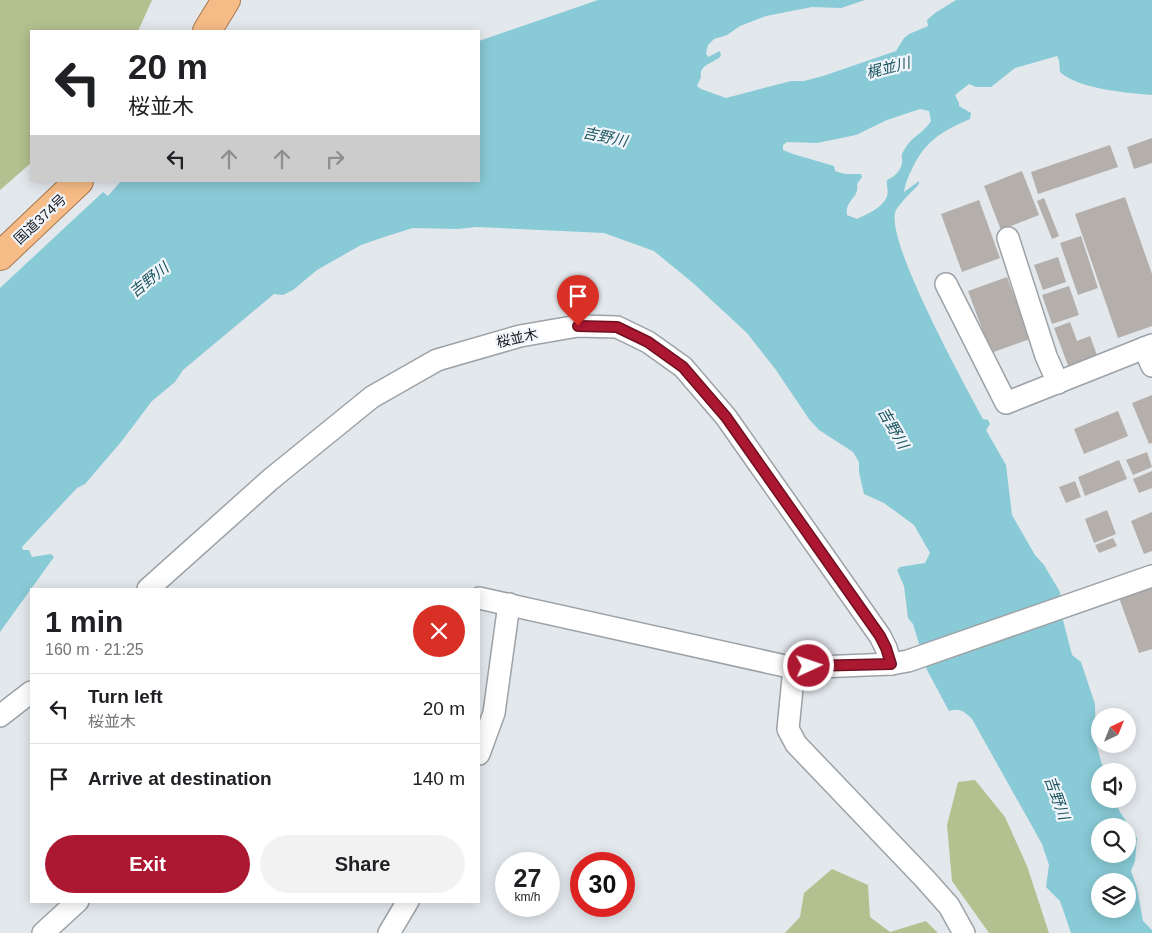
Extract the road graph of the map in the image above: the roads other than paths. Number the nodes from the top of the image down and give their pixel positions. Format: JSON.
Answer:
{"nodes":[{"id":1,"x":226,"y":0,"type":"edge"},
{"id":2,"x":208,"y":30,"type":"edge"},
{"id":3,"x":78,"y":182,"type":"edge"},
{"id":4,"x":1008,"y":238,"type":"dead end"},
{"id":5,"x":0,"y":256,"type":"edge"},
{"id":6,"x":946,"y":284,"type":"dead end"},
{"id":7,"x":1149,"y":353,"type":"edge"},
{"id":8,"x":1058,"y":383,"type":"junction"},
{"id":9,"x":1152,"y":576,"type":"edge"},
{"id":10,"x":149,"y":588,"type":"edge"},
{"id":11,"x":480,"y":598,"type":"edge"},
{"id":12,"x":509,"y":604,"type":"junction"},
{"id":13,"x":899,"y":662,"type":"junction"},
{"id":14,"x":794,"y":668,"type":"junction"},
{"id":15,"x":30,"y":693,"type":"edge"},
{"id":16,"x":0,"y":716,"type":"edge"},
{"id":17,"x":480,"y":751,"type":"edge"},
{"id":18,"x":76,"y":903,"type":"edge"},
{"id":19,"x":407,"y":903,"type":"edge"},
{"id":20,"x":43,"y":933,"type":"edge"},
{"id":21,"x":389,"y":933,"type":"edge"},
{"id":22,"x":964,"y":933,"type":"edge"}],
"edges":[{"from":1,"to":2,"type":"highway"},
{"from":3,"to":5,"type":"highway","name":"国道374号"},
{"from":4,"to":8,"type":"street"},
{"from":6,"to":8,"type":"street"},
{"from":7,"to":8,"type":"street"},
{"from":9,"to":13,"type":"street"},
{"from":10,"to":13,"type":"street","name":"桜並木"},
{"from":11,"to":12,"type":"street"},
{"from":12,"to":14,"type":"street"},
{"from":12,"to":17,"type":"street"},
{"from":13,"to":14,"type":"street"},
{"from":14,"to":22,"type":"street"},
{"from":15,"to":16,"type":"street"},
{"from":18,"to":20,"type":"street"},
{"from":19,"to":21,"type":"street"}]}
